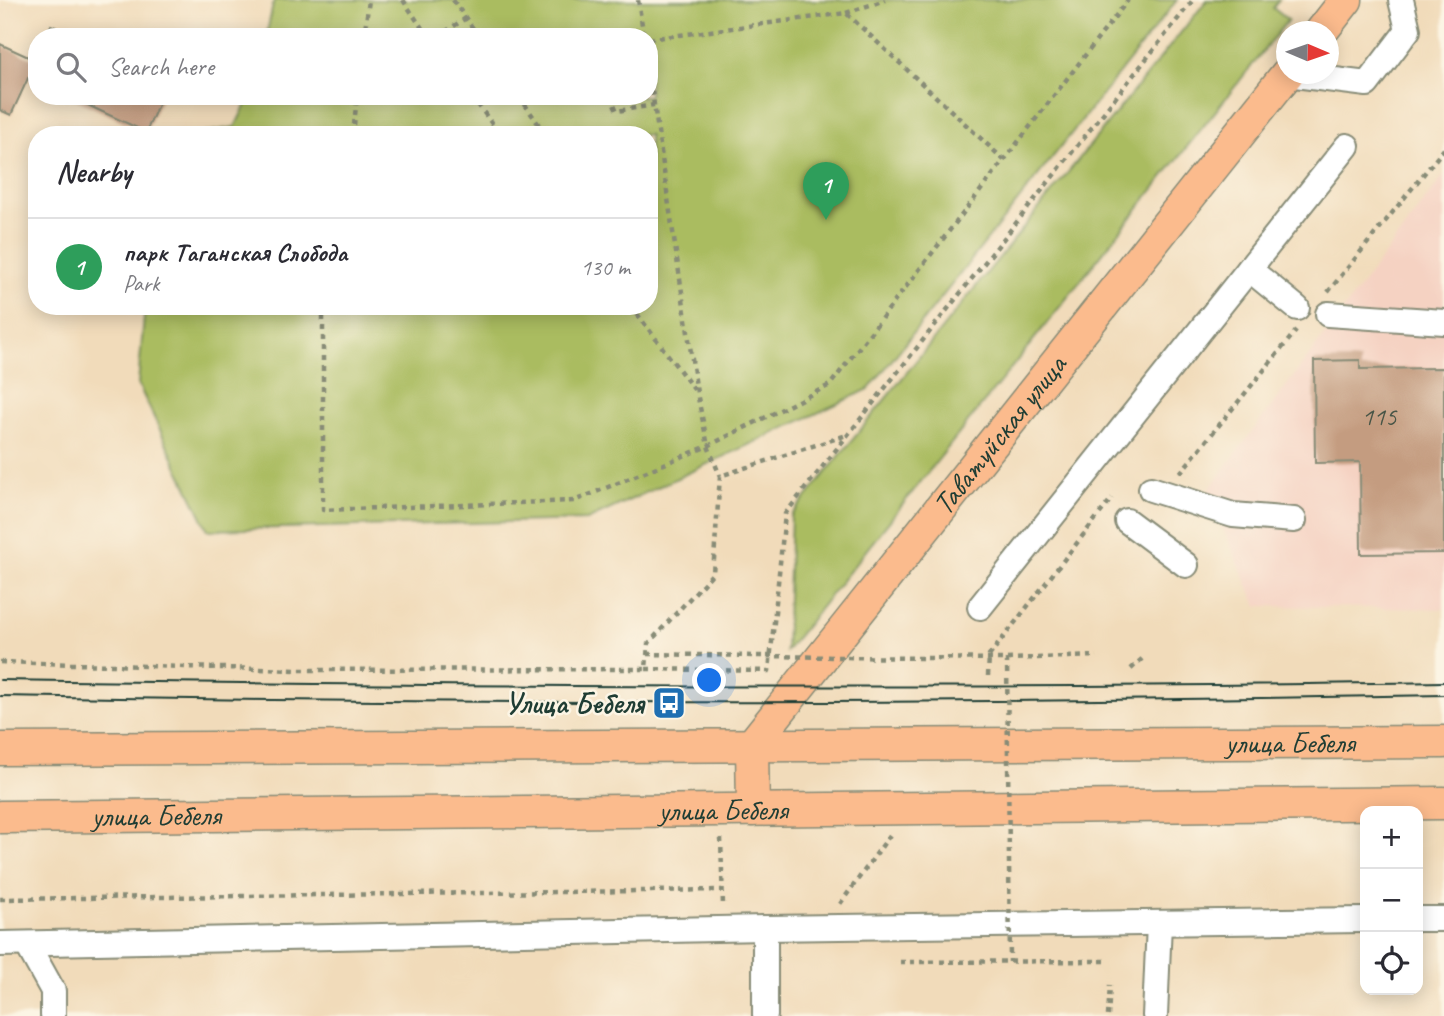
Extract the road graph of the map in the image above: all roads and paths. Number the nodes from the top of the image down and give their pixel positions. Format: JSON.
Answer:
{"nodes":[{"id":1,"x":369,"y":0,"type":"edge"},
{"id":2,"x":402,"y":0,"type":"edge"},
{"id":3,"x":453,"y":0,"type":"edge"},
{"id":4,"x":638,"y":0,"type":"edge"},
{"id":5,"x":885,"y":0,"type":"edge"},
{"id":6,"x":1128,"y":0,"type":"edge"},
{"id":7,"x":1193,"y":0,"type":"edge"},
{"id":8,"x":1346,"y":0,"type":"edge"},
{"id":9,"x":1401,"y":0,"type":"edge"},
{"id":10,"x":846,"y":13,"type":"junction"},
{"id":11,"x":466,"y":18,"type":"junction"},
{"id":12,"x":1330,"y":21,"type":"edge"},
{"id":13,"x":365,"y":28,"type":"edge"},
{"id":14,"x":422,"y":28,"type":"edge"},
{"id":15,"x":451,"y":28,"type":"edge"},
{"id":16,"x":474,"y":28,"type":"edge"},
{"id":17,"x":643,"y":28,"type":"edge"},
{"id":18,"x":658,"y":38,"type":"edge"},
{"id":19,"x":1339,"y":80,"type":"edge"},
{"id":20,"x":1279,"y":84,"type":"edge"},
{"id":21,"x":356,"y":105,"type":"edge"},
{"id":22,"x":478,"y":105,"type":"edge"},
{"id":23,"x":526,"y":105,"type":"edge"},
{"id":24,"x":614,"y":105,"type":"edge"},
{"id":25,"x":654,"y":105,"type":"joint"},
{"id":26,"x":354,"y":126,"type":"edge"},
{"id":27,"x":494,"y":126,"type":"edge"},
{"id":28,"x":540,"y":126,"type":"edge"},
{"id":29,"x":657,"y":126,"type":"edge"},
{"id":30,"x":658,"y":132,"type":"edge"},
{"id":31,"x":1347,"y":146,"type":"dead end"},
{"id":32,"x":1004,"y":160,"type":"junction"},
{"id":33,"x":1250,"y":269,"type":"junction"},
{"id":34,"x":1297,"y":308,"type":"dead end"},
{"id":35,"x":1328,"y":314,"type":"dead end"},
{"id":36,"x":323,"y":315,"type":"edge"},
{"id":37,"x":638,"y":315,"type":"edge"},
{"id":38,"x":1444,"y":322,"type":"edge"},
{"id":39,"x":697,"y":393,"type":"junction"},
{"id":40,"x":847,"y":435,"type":"junction"},
{"id":41,"x":708,"y":446,"type":"junction"},
{"id":42,"x":720,"y":476,"type":"junction"},
{"id":43,"x":1151,"y":489,"type":"dead end"},
{"id":44,"x":1112,"y":498,"type":"dead end"},
{"id":45,"x":1294,"y":520,"type":"dead end"},
{"id":46,"x":1127,"y":521,"type":"dead end"},
{"id":47,"x":1186,"y":565,"type":"dead end"},
{"id":48,"x":980,"y":607,"type":"dead end"},
{"id":49,"x":647,"y":654,"type":"junction"},
{"id":50,"x":1097,"y":656,"type":"dead end"},
{"id":51,"x":1144,"y":657,"type":"dead end"},
{"id":52,"x":1007,"y":659,"type":"junction"},
{"id":53,"x":0,"y":662,"type":"edge"},
{"id":54,"x":646,"y":669,"type":"junction"},
{"id":55,"x":1131,"y":669,"type":"dead end"},
{"id":56,"x":988,"y":676,"type":"dead end"},
{"id":57,"x":1444,"y":742,"type":"edge"},
{"id":58,"x":752,"y":745,"type":"junction"},
{"id":59,"x":0,"y":750,"type":"edge"},
{"id":60,"x":1444,"y":803,"type":"edge"},
{"id":61,"x":753,"y":810,"type":"junction"},
{"id":62,"x":0,"y":817,"type":"edge"},
{"id":63,"x":897,"y":825,"type":"dead end"},
{"id":64,"x":722,"y":890,"type":"dead end"},
{"id":65,"x":0,"y":899,"type":"edge"},
{"id":66,"x":834,"y":912,"type":"dead end"},
{"id":67,"x":1423,"y":919,"type":"edge"},
{"id":68,"x":1444,"y":919,"type":"edge"},
{"id":69,"x":1360,"y":920,"type":"edge"},
{"id":70,"x":1159,"y":923,"type":"junction"},
{"id":71,"x":765,"y":928,"type":"junction"},
{"id":72,"x":0,"y":944,"type":"edge"},
{"id":73,"x":27,"y":944,"type":"junction"},
{"id":74,"x":1110,"y":961,"type":"dead end"},
{"id":75,"x":900,"y":962,"type":"dead end"},
{"id":76,"x":1010,"y":962,"type":"junction"},
{"id":77,"x":1110,"y":985,"type":"dead end"},
{"id":78,"x":53,"y":1016,"type":"edge"},
{"id":79,"x":765,"y":1016,"type":"edge"},
{"id":80,"x":1108,"y":1016,"type":"edge"},
{"id":81,"x":1155,"y":1016,"type":"edge"}],
"edges":[{"from":1,"to":13,"type":"path"},
{"from":2,"to":14,"type":"path"},
{"from":3,"to":11,"type":"path"},
{"from":4,"to":17,"type":"path"},
{"from":5,"to":10,"type":"path"},
{"from":6,"to":32,"type":"path"},
{"from":7,"to":40,"type":"path"},
{"from":8,"to":12,"type":"main road"},
{"from":9,"to":19,"type":"street"},
{"from":10,"to":18,"type":"path"},
{"from":10,"to":32,"type":"path"},
{"from":11,"to":15,"type":"path"},
{"from":11,"to":16,"type":"path"},
{"from":20,"to":58,"type":"main road","name":"Таватуйская улица"},
{"from":21,"to":26,"type":"path"},
{"from":22,"to":27,"type":"path"},
{"from":23,"to":28,"type":"path"},
{"from":24,"to":25,"type":"path"},
{"from":25,"to":29,"type":"path"},
{"from":30,"to":39,"type":"path"},
{"from":31,"to":33,"type":"street"},
{"from":32,"to":41,"type":"path"},
{"from":33,"to":34,"type":"street"},
{"from":33,"to":48,"type":"street"},
{"from":35,"to":38,"type":"street"},
{"from":36,"to":41,"type":"path"},
{"from":37,"to":39,"type":"path"},
{"from":39,"to":41,"type":"path"},
{"from":40,"to":42,"type":"path"},
{"from":40,"to":54,"type":"path"},
{"from":41,"to":42,"type":"path"},
{"from":42,"to":49,"type":"path"},
{"from":43,"to":45,"type":"street"},
{"from":44,"to":56,"type":"path"},
{"from":46,"to":47,"type":"street"},
{"from":49,"to":52,"type":"path","bridge":true},
{"from":49,"to":54,"type":"path"},
{"from":50,"to":52,"type":"path"},
{"from":51,"to":55,"type":"path"},
{"from":52,"to":76,"type":"path","bridge":true},
{"from":53,"to":54,"type":"path"},
{"from":57,"to":58,"type":"main road","name":"улица Бебеля"},
{"from":58,"to":59,"type":"main road","name":"улица Бебеля"},
{"from":58,"to":61,"type":"main road"},
{"from":60,"to":61,"type":"main road","name":"улица Бебеля"},
{"from":61,"to":62,"type":"main road","name":"улица Бебеля"},
{"from":63,"to":66,"type":"path"},
{"from":64,"to":65,"type":"path"},
{"from":67,"to":68,"type":"street"},
{"from":69,"to":70,"type":"street"},
{"from":70,"to":71,"type":"street"},
{"from":70,"to":81,"type":"street"},
{"from":71,"to":73,"type":"street"},
{"from":71,"to":79,"type":"street"},
{"from":72,"to":73,"type":"street"},
{"from":73,"to":78,"type":"street"},
{"from":74,"to":76,"type":"path"},
{"from":75,"to":76,"type":"path"},
{"from":77,"to":80,"type":"path"}]}
